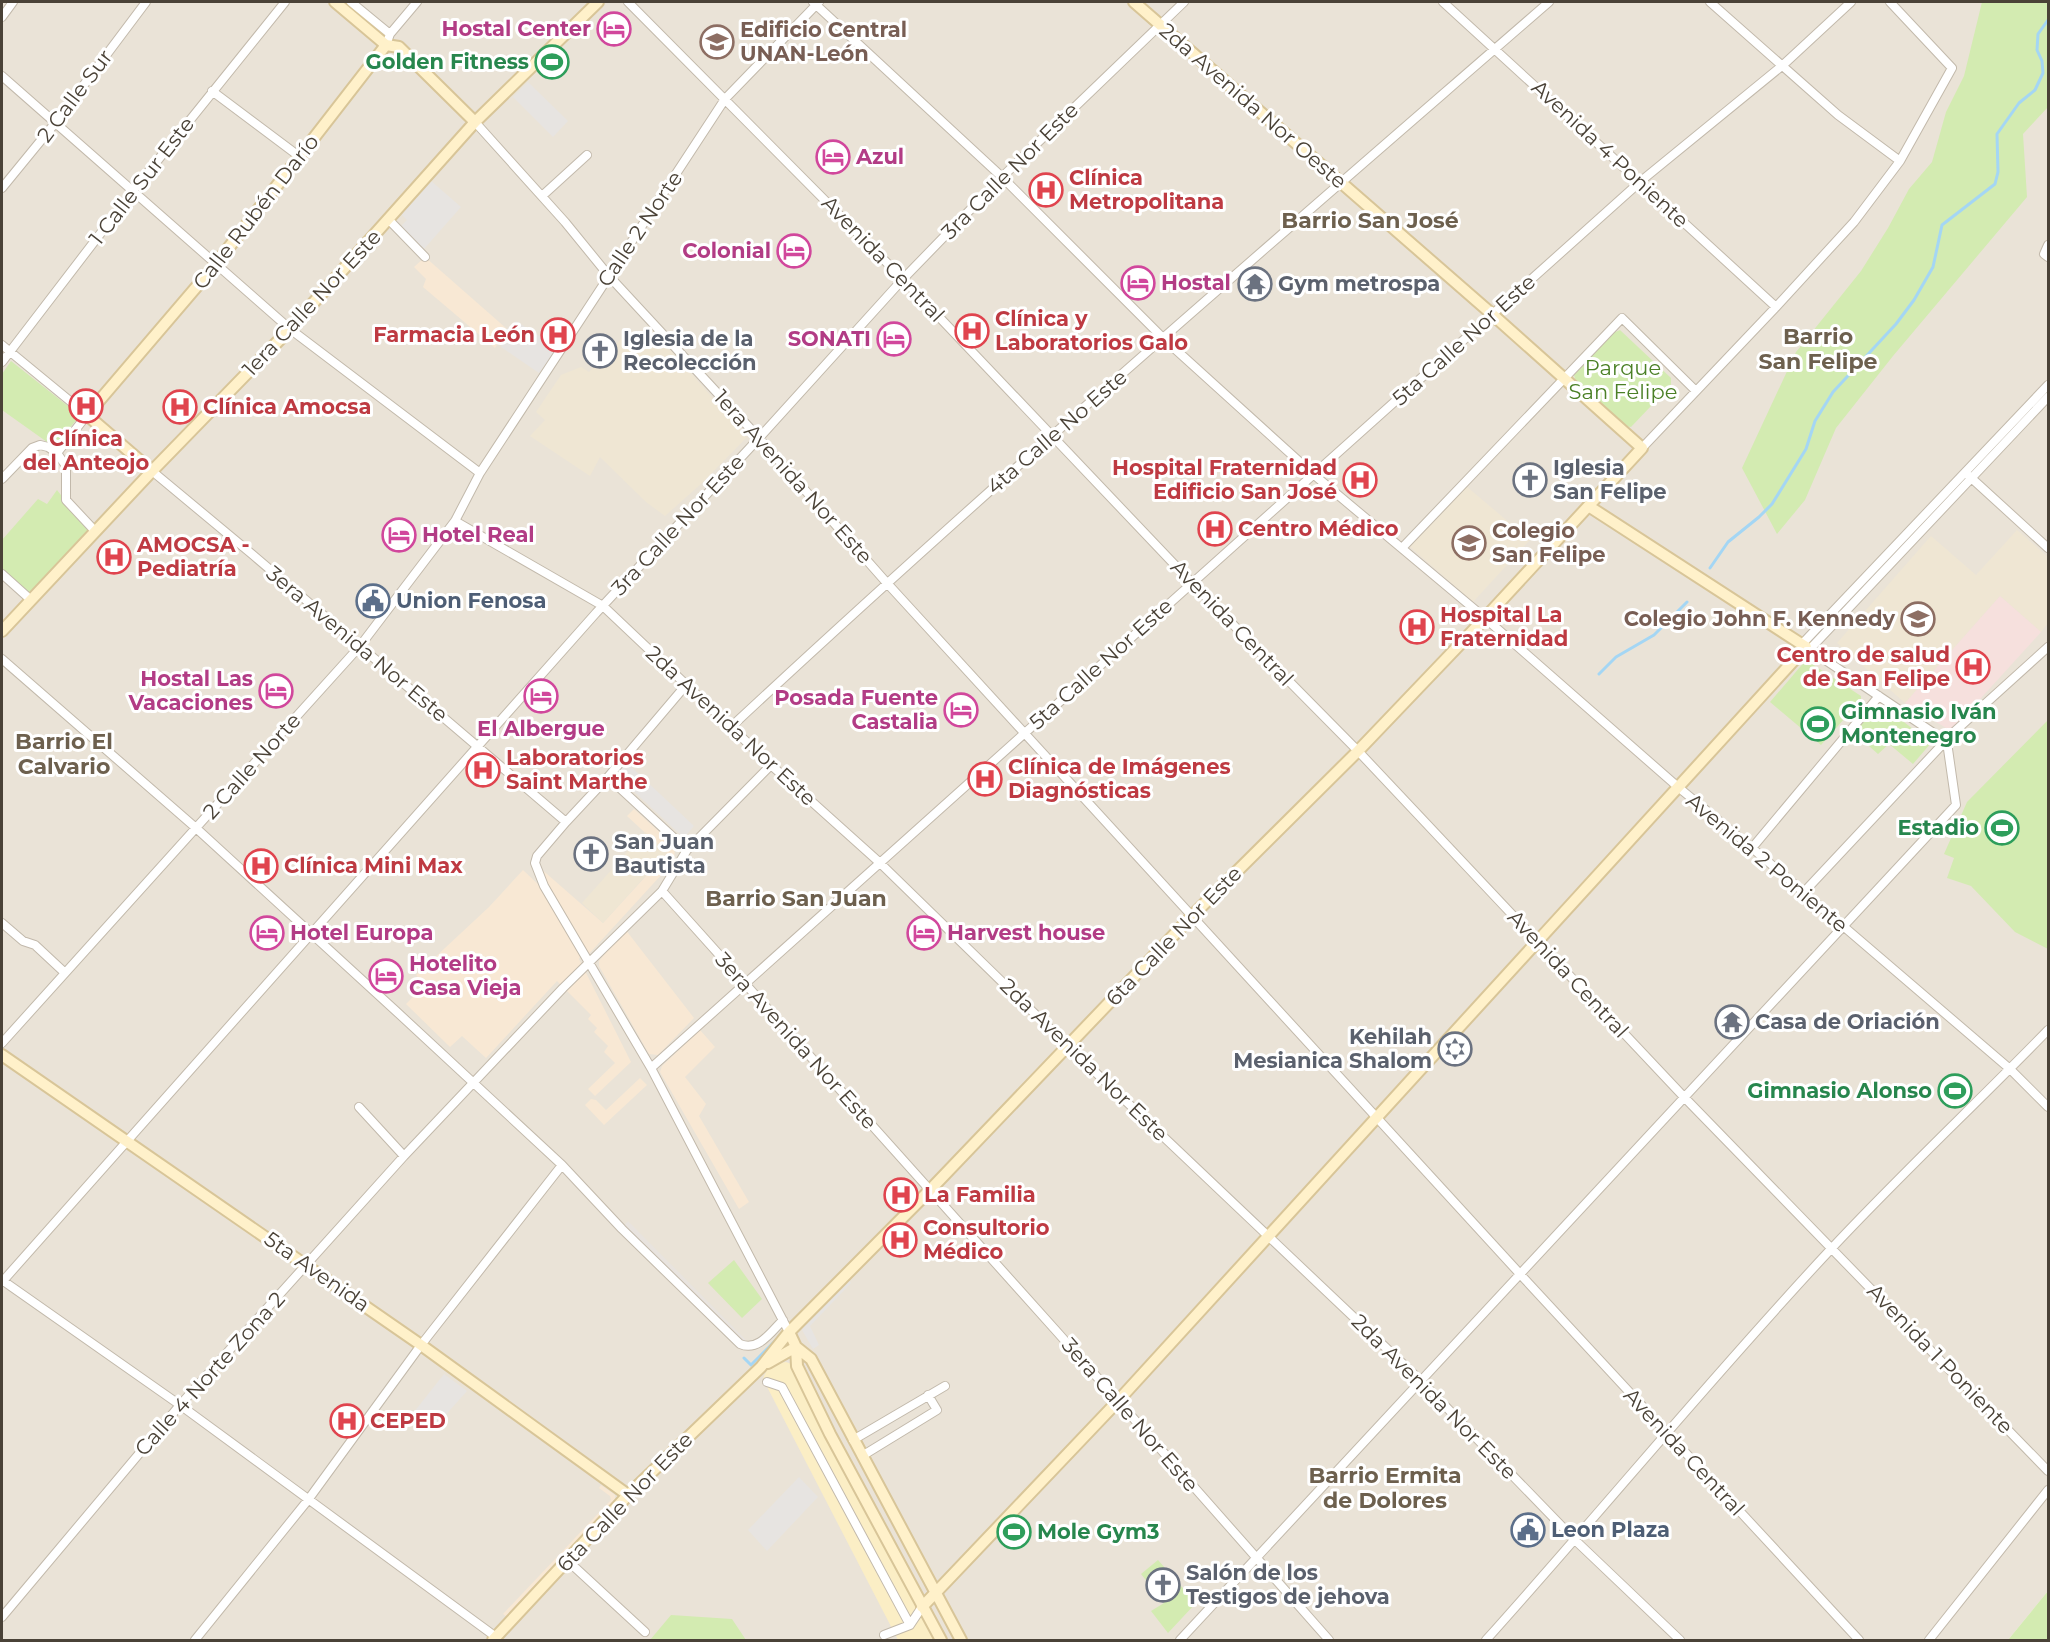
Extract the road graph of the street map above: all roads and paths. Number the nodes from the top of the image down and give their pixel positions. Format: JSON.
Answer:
{"nodes":[{"id":1,"x":13,"y":2,"type":"edge"},
{"id":2,"x":146,"y":2,"type":"edge"},
{"id":3,"x":285,"y":2,"type":"edge"},
{"id":4,"x":335,"y":2,"type":"edge"},
{"id":5,"x":351,"y":2,"type":"edge"},
{"id":6,"x":417,"y":2,"type":"edge"},
{"id":7,"x":598,"y":2,"type":"edge"},
{"id":8,"x":628,"y":2,"type":"edge"},
{"id":9,"x":1134,"y":2,"type":"edge"},
{"id":10,"x":1184,"y":2,"type":"edge"},
{"id":11,"x":1443,"y":2,"type":"edge"},
{"id":12,"x":1549,"y":2,"type":"edge"},
{"id":13,"x":1710,"y":2,"type":"edge"},
{"id":14,"x":1851,"y":2,"type":"edge"},
{"id":15,"x":1890,"y":2,"type":"edge"},
{"id":16,"x":816,"y":3,"type":"edge"},
{"id":17,"x":2,"y":17,"type":"edge"},
{"id":18,"x":1160,"y":25,"type":"junction"},
{"id":19,"x":388,"y":40,"type":"junction"},
{"id":20,"x":1495,"y":48,"type":"junction"},
{"id":21,"x":1782,"y":65,"type":"junction"},
{"id":22,"x":2,"y":76,"type":"edge"},
{"id":23,"x":212,"y":91,"type":"junction"},
{"id":24,"x":725,"y":99,"type":"junction"},
{"id":25,"x":56,"y":122,"type":"junction"},
{"id":26,"x":475,"y":122,"type":"junction"},
{"id":27,"x":587,"y":155,"type":"dead end"},
{"id":28,"x":300,"y":157,"type":"junction"},
{"id":29,"x":1900,"y":161,"type":"junction"},
{"id":30,"x":1002,"y":177,"type":"junction"},
{"id":31,"x":1340,"y":181,"type":"junction"},
{"id":32,"x":1641,"y":181,"type":"junction"},
{"id":33,"x":2,"y":188,"type":"edge"},
{"id":34,"x":133,"y":191,"type":"junction"},
{"id":35,"x":542,"y":196,"type":"junction"},
{"id":36,"x":389,"y":220,"type":"junction"},
{"id":37,"x":2049,"y":245,"type":"edge"},
{"id":38,"x":425,"y":257,"type":"dead end"},
{"id":39,"x":2049,"y":257,"type":"edge"},
{"id":40,"x":216,"y":264,"type":"junction"},
{"id":41,"x":609,"y":276,"type":"junction"},
{"id":42,"x":903,"y":279,"type":"junction"},
{"id":43,"x":1776,"y":308,"type":"junction"},
{"id":44,"x":1493,"y":315,"type":"junction"},
{"id":45,"x":290,"y":329,"type":"junction"},
{"id":46,"x":1164,"y":339,"type":"junction"},
{"id":47,"x":2,"y":345,"type":"edge"},
{"id":48,"x":9,"y":352,"type":"junction"},
{"id":49,"x":2,"y":362,"type":"edge"},
{"id":50,"x":1563,"y":378,"type":"junction"},
{"id":51,"x":2049,"y":385,"type":"edge"},
{"id":52,"x":1696,"y":391,"type":"junction"},
{"id":53,"x":2049,"y":397,"type":"edge"},
{"id":54,"x":87,"y":416,"type":"junction"},
{"id":55,"x":1051,"y":436,"type":"junction"},
{"id":56,"x":759,"y":438,"type":"junction"},
{"id":57,"x":1642,"y":448,"type":"junction"},
{"id":58,"x":57,"y":453,"type":"junction"},
{"id":59,"x":152,"y":471,"type":"junction"},
{"id":60,"x":480,"y":473,"type":"junction"},
{"id":61,"x":1312,"y":474,"type":"junction"},
{"id":62,"x":1968,"y":475,"type":"junction"},
{"id":63,"x":2,"y":479,"type":"edge"},
{"id":64,"x":1590,"y":507,"type":"junction"},
{"id":65,"x":454,"y":521,"type":"junction"},
{"id":66,"x":95,"y":531,"type":"junction"},
{"id":67,"x":1402,"y":548,"type":"junction"},
{"id":68,"x":2049,"y":549,"type":"edge"},
{"id":69,"x":2,"y":574,"type":"edge"},
{"id":70,"x":886,"y":582,"type":"junction"},
{"id":71,"x":1192,"y":583,"type":"junction"},
{"id":72,"x":31,"y":600,"type":"junction"},
{"id":73,"x":603,"y":606,"type":"junction"},
{"id":74,"x":1485,"y":618,"type":"junction"},
{"id":75,"x":2,"y":631,"type":"edge"},
{"id":76,"x":360,"y":646,"type":"junction"},
{"id":77,"x":1806,"y":647,"type":"junction"},
{"id":78,"x":2049,"y":647,"type":"edge"},
{"id":79,"x":2,"y":659,"type":"edge"},
{"id":80,"x":686,"y":686,"type":"junction"},
{"id":81,"x":1880,"y":696,"type":"junction"},
{"id":82,"x":732,"y":726,"type":"junction"},
{"id":83,"x":1025,"y":732,"type":"junction"},
{"id":84,"x":1947,"y":742,"type":"junction"},
{"id":85,"x":479,"y":747,"type":"junction"},
{"id":86,"x":1358,"y":751,"type":"junction"},
{"id":87,"x":771,"y":765,"type":"junction"},
{"id":88,"x":608,"y":777,"type":"junction"},
{"id":89,"x":1678,"y":787,"type":"junction"},
{"id":90,"x":566,"y":822,"type":"junction"},
{"id":91,"x":196,"y":828,"type":"junction"},
{"id":92,"x":1752,"y":848,"type":"junction"},
{"id":93,"x":687,"y":850,"type":"junction"},
{"id":94,"x":879,"y":862,"type":"junction"},
{"id":95,"x":662,"y":891,"type":"junction"},
{"id":96,"x":1804,"y":892,"type":"junction"},
{"id":97,"x":1192,"y":916,"type":"junction"},
{"id":98,"x":2,"y":923,"type":"edge"},
{"id":99,"x":1842,"y":927,"type":"junction"},
{"id":100,"x":311,"y":933,"type":"junction"},
{"id":101,"x":1538,"y":941,"type":"junction"},
{"id":102,"x":590,"y":962,"type":"junction"},
{"id":103,"x":64,"y":972,"type":"junction"},
{"id":104,"x":744,"y":984,"type":"junction"},
{"id":105,"x":2049,"y":1030,"type":"edge"},
{"id":106,"x":2,"y":1043,"type":"edge"},
{"id":107,"x":1069,"y":1046,"type":"junction"},
{"id":108,"x":2,"y":1055,"type":"edge"},
{"id":109,"x":651,"y":1068,"type":"junction"},
{"id":110,"x":2010,"y":1069,"type":"junction"},
{"id":111,"x":472,"y":1084,"type":"junction"},
{"id":112,"x":1684,"y":1097,"type":"junction"},
{"id":113,"x":359,"y":1107,"type":"dead end"},
{"id":114,"x":2049,"y":1107,"type":"edge"},
{"id":115,"x":1377,"y":1117,"type":"junction"},
{"id":116,"x":127,"y":1140,"type":"junction"},
{"id":117,"x":404,"y":1156,"type":"junction"},
{"id":118,"x":562,"y":1165,"type":"junction"},
{"id":119,"x":930,"y":1190,"type":"junction"},
{"id":120,"x":1268,"y":1236,"type":"junction"},
{"id":121,"x":1832,"y":1248,"type":"junction"},
{"id":122,"x":306,"y":1266,"type":"junction"},
{"id":123,"x":1520,"y":1274,"type":"junction"},
{"id":124,"x":2,"y":1281,"type":"edge"},
{"id":125,"x":783,"y":1320,"type":"junction"},
{"id":126,"x":789,"y":1332,"type":"junction"},
{"id":127,"x":421,"y":1345,"type":"junction"},
{"id":128,"x":796,"y":1347,"type":"junction"},
{"id":129,"x":761,"y":1367,"type":"junction"},
{"id":130,"x":1421,"y":1381,"type":"junction"},
{"id":131,"x":767,"y":1382,"type":"dead end"},
{"id":132,"x":945,"y":1386,"type":"dead end"},
{"id":133,"x":928,"y":1395,"type":"junction"},
{"id":134,"x":1118,"y":1402,"type":"junction"},
{"id":135,"x":180,"y":1405,"type":"junction"},
{"id":136,"x":846,"y":1427,"type":"junction"},
{"id":137,"x":830,"y":1434,"type":"junction"},
{"id":138,"x":1666,"y":1434,"type":"junction"},
{"id":139,"x":853,"y":1440,"type":"junction"},
{"id":140,"x":862,"y":1456,"type":"junction"},
{"id":141,"x":2049,"y":1471,"type":"edge"},
{"id":142,"x":2049,"y":1490,"type":"edge"},
{"id":143,"x":628,"y":1495,"type":"junction"},
{"id":144,"x":308,"y":1500,"type":"junction"},
{"id":145,"x":886,"y":1502,"type":"junction"},
{"id":146,"x":870,"y":1509,"type":"junction"},
{"id":147,"x":1576,"y":1541,"type":"junction"},
{"id":148,"x":1257,"y":1558,"type":"junction"},
{"id":149,"x":568,"y":1561,"type":"junction"},
{"id":150,"x":936,"y":1594,"type":"junction"},
{"id":151,"x":922,"y":1607,"type":"junction"},
{"id":152,"x":2,"y":1617,"type":"edge"},
{"id":153,"x":910,"y":1625,"type":"junction"},
{"id":154,"x":645,"y":1632,"type":"dead end"},
{"id":155,"x":884,"y":1635,"type":"dead end"},
{"id":156,"x":494,"y":1639,"type":"edge"},
{"id":157,"x":195,"y":1641,"type":"edge"},
{"id":158,"x":941,"y":1641,"type":"edge"},
{"id":159,"x":960,"y":1641,"type":"edge"},
{"id":160,"x":1180,"y":1641,"type":"edge"},
{"id":161,"x":1329,"y":1641,"type":"edge"},
{"id":162,"x":1486,"y":1641,"type":"edge"},
{"id":163,"x":1680,"y":1641,"type":"edge"},
{"id":164,"x":1859,"y":1641,"type":"edge"},
{"id":165,"x":1929,"y":1641,"type":"edge"}],
"edges":[{"from":1,"to":17,"type":"street"},
{"from":2,"to":25,"type":"street","name":"2 Calle Sur"},
{"from":3,"to":23,"type":"street","name":"1 Calle Sur Este"},
{"from":4,"to":19,"type":"street","name":"1era Avenida Nor Este"},
{"from":5,"to":19,"type":"street"},
{"from":6,"to":19,"type":"street","name":"Calle Rubén Darío"},
{"from":7,"to":26,"type":"street","name":"1era Calle Nor Este"},
{"from":8,"to":24,"type":"street","name":"Avenida Central"},
{"from":9,"to":18,"type":"street","name":"2da Avenida Nor Oeste"},
{"from":10,"to":18,"type":"street","name":"3ra Calle Nor Este"},
{"from":11,"to":20,"type":"street","name":"Avenida 4 Poniente"},
{"from":12,"to":20,"type":"street","name":"4ta Calle No Este"},
{"from":13,"to":21,"type":"street"},
{"from":14,"to":21,"type":"street","name":"5ta Calle Nor Este"},
{"from":15,"to":29,"type":"street"},
{"from":16,"to":24,"type":"street","name":"Calle 2 Norte"},
{"from":16,"to":30,"type":"street","name":"Avenida 2 Poniente"},
{"from":18,"to":30,"type":"street","name":"3ra Calle Nor Este"},
{"from":18,"to":31,"type":"street","name":"2da Avenida Nor Oeste"},
{"from":19,"to":26,"type":"street","name":"1era Avenida Nor Este"},
{"from":19,"to":28,"type":"street","name":"Calle Rubén Darío"},
{"from":20,"to":31,"type":"street","name":"4ta Calle No Este"},
{"from":20,"to":32,"type":"street","name":"Avenida 4 Poniente"},
{"from":21,"to":29,"type":"street"},
{"from":21,"to":32,"type":"street","name":"5ta Calle Nor Este"},
{"from":22,"to":25,"type":"street"},
{"from":23,"to":28,"type":"street"},
{"from":23,"to":34,"type":"street","name":"1 Calle Sur Este"},
{"from":24,"to":41,"type":"street","name":"Calle 2 Norte"},
{"from":24,"to":42,"type":"street","name":"Avenida Central"},
{"from":25,"to":33,"type":"street","name":"2 Calle Sur"},
{"from":25,"to":34,"type":"street"},
{"from":26,"to":35,"type":"street","name":"1era Avenida Nor Este"},
{"from":26,"to":36,"type":"street","name":"1era Calle Nor Este"},
{"from":27,"to":35,"type":"street"},
{"from":28,"to":40,"type":"street","name":"Calle Rubén Darío"},
{"from":29,"to":43,"type":"street"},
{"from":30,"to":42,"type":"street","name":"3ra Calle Nor Este"},
{"from":30,"to":46,"type":"street","name":"Avenida 2 Poniente"},
{"from":31,"to":44,"type":"street","name":"2da Avenida Nor Oeste"},
{"from":31,"to":46,"type":"street","name":"4ta Calle No Este"},
{"from":32,"to":43,"type":"street","name":"Avenida 4 Poniente"},
{"from":32,"to":44,"type":"street","name":"5ta Calle Nor Este"},
{"from":34,"to":40,"type":"street"},
{"from":34,"to":48,"type":"street","name":"1 Calle Sur Este"},
{"from":35,"to":41,"type":"street","name":"1era Avenida Nor Este"},
{"from":36,"to":38,"type":"street"},
{"from":36,"to":45,"type":"street","name":"1era Calle Nor Este"},
{"from":37,"to":39,"type":"street"},
{"from":40,"to":45,"type":"street"},
{"from":40,"to":54,"type":"street","name":"Calle Rubén Darío"},
{"from":41,"to":56,"type":"street","name":"1era Avenida Nor Este"},
{"from":41,"to":60,"type":"street","name":"Calle 2 Norte"},
{"from":42,"to":55,"type":"street","name":"Avenida Central"},
{"from":42,"to":56,"type":"street","name":"3ra Calle Nor Este"},
{"from":43,"to":52,"type":"street"},
{"from":44,"to":50,"type":"street","name":"2da Avenida Nor Oeste"},
{"from":44,"to":61,"type":"street","name":"5ta Calle Nor Este"},
{"from":45,"to":59,"type":"street","name":"1era Calle Nor Este"},
{"from":45,"to":60,"type":"street"},
{"from":46,"to":55,"type":"street","name":"4ta Calle No Este"},
{"from":46,"to":61,"type":"street","name":"Avenida 2 Poniente"},
{"from":47,"to":48,"type":"street","name":"3era Avenida Nor Este"},
{"from":48,"to":49,"type":"street","name":"1 Calle Sur Este"},
{"from":48,"to":54,"type":"street","name":"3era Avenida Nor Este"},
{"from":50,"to":52,"type":"street"},
{"from":50,"to":57,"type":"street","name":"2da Avenida Nor Oeste"},
{"from":50,"to":67,"type":"street"},
{"from":51,"to":62,"type":"street"},
{"from":52,"to":57,"type":"street"},
{"from":53,"to":62,"type":"street"},
{"from":54,"to":58,"type":"street"},
{"from":54,"to":59,"type":"street","name":"3era Avenida Nor Este"},
{"from":55,"to":70,"type":"street","name":"4ta Calle No Este"},
{"from":55,"to":71,"type":"street","name":"Avenida Central"},
{"from":56,"to":70,"type":"street","name":"1era Avenida Nor Este"},
{"from":56,"to":73,"type":"street","name":"3ra Calle Nor Este"},
{"from":57,"to":64,"type":"street","name":"6ta Calle Nor Este"},
{"from":58,"to":63,"type":"street"},
{"from":58,"to":66,"type":"street"},
{"from":59,"to":66,"type":"street","name":"1era Calle Nor Este"},
{"from":59,"to":76,"type":"street","name":"3era Avenida Nor Este"},
{"from":60,"to":65,"type":"street","name":"2 Calle Norte"},
{"from":61,"to":67,"type":"street","name":"Avenida 2 Poniente"},
{"from":61,"to":71,"type":"street","name":"5ta Calle Nor Este"},
{"from":62,"to":68,"type":"street"},
{"from":62,"to":77,"type":"street"},
{"from":64,"to":74,"type":"street","name":"6ta Calle Nor Este"},
{"from":64,"to":77,"type":"street"},
{"from":65,"to":73,"type":"street","name":"2da Avenida Nor Este"},
{"from":65,"to":76,"type":"street","name":"2 Calle Norte"},
{"from":66,"to":72,"type":"street","name":"1era Calle Nor Este"},
{"from":67,"to":74,"type":"street","name":"Avenida 2 Poniente"},
{"from":69,"to":72,"type":"street"},
{"from":70,"to":82,"type":"street","name":"4ta Calle No Este"},
{"from":70,"to":83,"type":"street","name":"1era Avenida Nor Este"},
{"from":71,"to":83,"type":"street","name":"5ta Calle Nor Este"},
{"from":71,"to":86,"type":"street","name":"Avenida Central"},
{"from":72,"to":75,"type":"street","name":"1era Calle Nor Este"},
{"from":73,"to":80,"type":"street","name":"2da Avenida Nor Este"},
{"from":73,"to":85,"type":"street","name":"3ra Calle Nor Este"},
{"from":74,"to":86,"type":"street","name":"6ta Calle Nor Este"},
{"from":74,"to":89,"type":"street","name":"Avenida 2 Poniente"},
{"from":76,"to":85,"type":"street","name":"3era Avenida Nor Este"},
{"from":76,"to":91,"type":"street","name":"2 Calle Norte"},
{"from":77,"to":81,"type":"street"},
{"from":77,"to":89,"type":"street"},
{"from":78,"to":84,"type":"street"},
{"from":79,"to":91,"type":"street"},
{"from":80,"to":82,"type":"street","name":"2da Avenida Nor Este"},
{"from":80,"to":88,"type":"street"},
{"from":81,"to":84,"type":"street"},
{"from":81,"to":92,"type":"street"},
{"from":82,"to":87,"type":"street","name":"2da Avenida Nor Este"},
{"from":83,"to":94,"type":"street","name":"5ta Calle Nor Este"},
{"from":83,"to":97,"type":"street","name":"Avenida Central"},
{"from":84,"to":96,"type":"street"},
{"from":84,"to":99,"type":"street"},
{"from":85,"to":90,"type":"street","name":"3era Avenida Nor Este"},
{"from":85,"to":100,"type":"street","name":"3ra Calle Nor Este"},
{"from":86,"to":97,"type":"street","name":"6ta Calle Nor Este"},
{"from":86,"to":101,"type":"street","name":"Avenida Central"},
{"from":87,"to":93,"type":"street","name":"Calle 4 Norte Zona 2"},
{"from":87,"to":94,"type":"street","name":"2da Avenida Nor Este"},
{"from":88,"to":90,"type":"street"},
{"from":88,"to":93,"type":"street"},
{"from":89,"to":92,"type":"street","name":"Avenida 2 Poniente"},
{"from":89,"to":101,"type":"street"},
{"from":90,"to":102,"type":"street"},
{"from":91,"to":100,"type":"street"},
{"from":91,"to":103,"type":"street","name":"2 Calle Norte"},
{"from":92,"to":96,"type":"street","name":"Avenida 2 Poniente"},
{"from":93,"to":95,"type":"street","name":"Calle 4 Norte Zona 2"},
{"from":94,"to":104,"type":"street","name":"5ta Calle Nor Este"},
{"from":94,"to":107,"type":"street","name":"2da Avenida Nor Este"},
{"from":95,"to":102,"type":"street","name":"Calle 4 Norte Zona 2"},
{"from":95,"to":104,"type":"street","name":"3era Avenida Nor Este"},
{"from":96,"to":99,"type":"street","name":"Avenida 2 Poniente"},
{"from":97,"to":107,"type":"street","name":"6ta Calle Nor Este"},
{"from":97,"to":115,"type":"street","name":"Avenida Central"},
{"from":98,"to":103,"type":"street"},
{"from":99,"to":110,"type":"street","name":"Avenida 2 Poniente"},
{"from":99,"to":112,"type":"street"},
{"from":100,"to":111,"type":"street"},
{"from":100,"to":116,"type":"street"},
{"from":101,"to":112,"type":"street","name":"Avenida Central"},
{"from":101,"to":115,"type":"street"},
{"from":102,"to":109,"type":"street"},
{"from":102,"to":111,"type":"street","name":"Calle 4 Norte Zona 2"},
{"from":103,"to":106,"type":"street","name":"2 Calle Norte"},
{"from":104,"to":109,"type":"street","name":"5ta Calle Nor Este"},
{"from":104,"to":119,"type":"street","name":"3era Avenida Nor Este"},
{"from":105,"to":110,"type":"street"},
{"from":107,"to":119,"type":"street","name":"6ta Calle Nor Este"},
{"from":107,"to":120,"type":"street","name":"2da Avenida Nor Este"},
{"from":108,"to":116,"type":"street","name":"5ta Avenida"},
{"from":109,"to":125,"type":"street"},
{"from":110,"to":114,"type":"street","name":"Avenida 2 Poniente"},
{"from":110,"to":121,"type":"street"},
{"from":111,"to":117,"type":"street","name":"Calle 4 Norte Zona 2"},
{"from":111,"to":118,"type":"street"},
{"from":112,"to":121,"type":"street","name":"Avenida Central"},
{"from":112,"to":123,"type":"street"},
{"from":113,"to":117,"type":"street"},
{"from":115,"to":120,"type":"street"},
{"from":115,"to":123,"type":"street","name":"Avenida Central"},
{"from":116,"to":122,"type":"street","name":"5ta Avenida"},
{"from":116,"to":124,"type":"street"},
{"from":117,"to":122,"type":"street","name":"Calle 4 Norte Zona 2"},
{"from":118,"to":125,"type":"street"},
{"from":118,"to":127,"type":"street"},
{"from":119,"to":126,"type":"street","name":"6ta Calle Nor Este"},
{"from":119,"to":134,"type":"street","name":"3era Calle Nor Este"},
{"from":120,"to":130,"type":"street","name":"2da Avenida Nor Este"},
{"from":120,"to":134,"type":"street"},
{"from":121,"to":138,"type":"street"},
{"from":121,"to":141,"type":"street","name":"Avenida 1 Poniente"},
{"from":122,"to":127,"type":"street","name":"5ta Avenida"},
{"from":122,"to":135,"type":"street","name":"Calle 4 Norte Zona 2"},
{"from":123,"to":130,"type":"street"},
{"from":123,"to":138,"type":"street","name":"Avenida Central"},
{"from":124,"to":135,"type":"street"},
{"from":125,"to":126,"type":"street"},
{"from":126,"to":128,"type":"street"},
{"from":126,"to":129,"type":"street","name":"6ta Calle Nor Este"},
{"from":127,"to":143,"type":"street","name":"5ta Avenida"},
{"from":127,"to":144,"type":"street"},
{"from":128,"to":129,"type":"street","name":"6ta Calle Nor Este"},
{"from":128,"to":136,"type":"street"},
{"from":128,"to":137,"type":"street"},
{"from":129,"to":143,"type":"street","name":"6ta Calle Nor Este"},
{"from":130,"to":147,"type":"street","name":"2da Avenida Nor Este"},
{"from":130,"to":148,"type":"street"},
{"from":131,"to":153,"type":"street"},
{"from":132,"to":133,"type":"street"},
{"from":133,"to":139,"type":"street"},
{"from":133,"to":140,"type":"street"},
{"from":134,"to":148,"type":"street","name":"3era Calle Nor Este"},
{"from":134,"to":150,"type":"street"},
{"from":135,"to":144,"type":"street"},
{"from":135,"to":152,"type":"street","name":"Calle 4 Norte Zona 2"},
{"from":136,"to":137,"type":"street"},
{"from":136,"to":139,"type":"street"},
{"from":137,"to":146,"type":"street"},
{"from":138,"to":147,"type":"street"},
{"from":138,"to":164,"type":"street","name":"Avenida Central"},
{"from":139,"to":140,"type":"street"},
{"from":140,"to":145,"type":"street"},
{"from":142,"to":165,"type":"street"},
{"from":143,"to":149,"type":"street","name":"6ta Calle Nor Este"},
{"from":144,"to":156,"type":"street"},
{"from":144,"to":157,"type":"street"},
{"from":145,"to":146,"type":"street"},
{"from":145,"to":150,"type":"street"},
{"from":146,"to":151,"type":"street"},
{"from":147,"to":162,"type":"street"},
{"from":147,"to":163,"type":"street","name":"2da Avenida Nor Este"},
{"from":148,"to":160,"type":"street"},
{"from":148,"to":161,"type":"street","name":"3era Calle Nor Este"},
{"from":149,"to":154,"type":"street"},
{"from":149,"to":156,"type":"street","name":"6ta Calle Nor Este"},
{"from":150,"to":151,"type":"street"},
{"from":150,"to":159,"type":"street"},
{"from":151,"to":153,"type":"street"},
{"from":151,"to":158,"type":"street"},
{"from":153,"to":155,"type":"street"}]}
